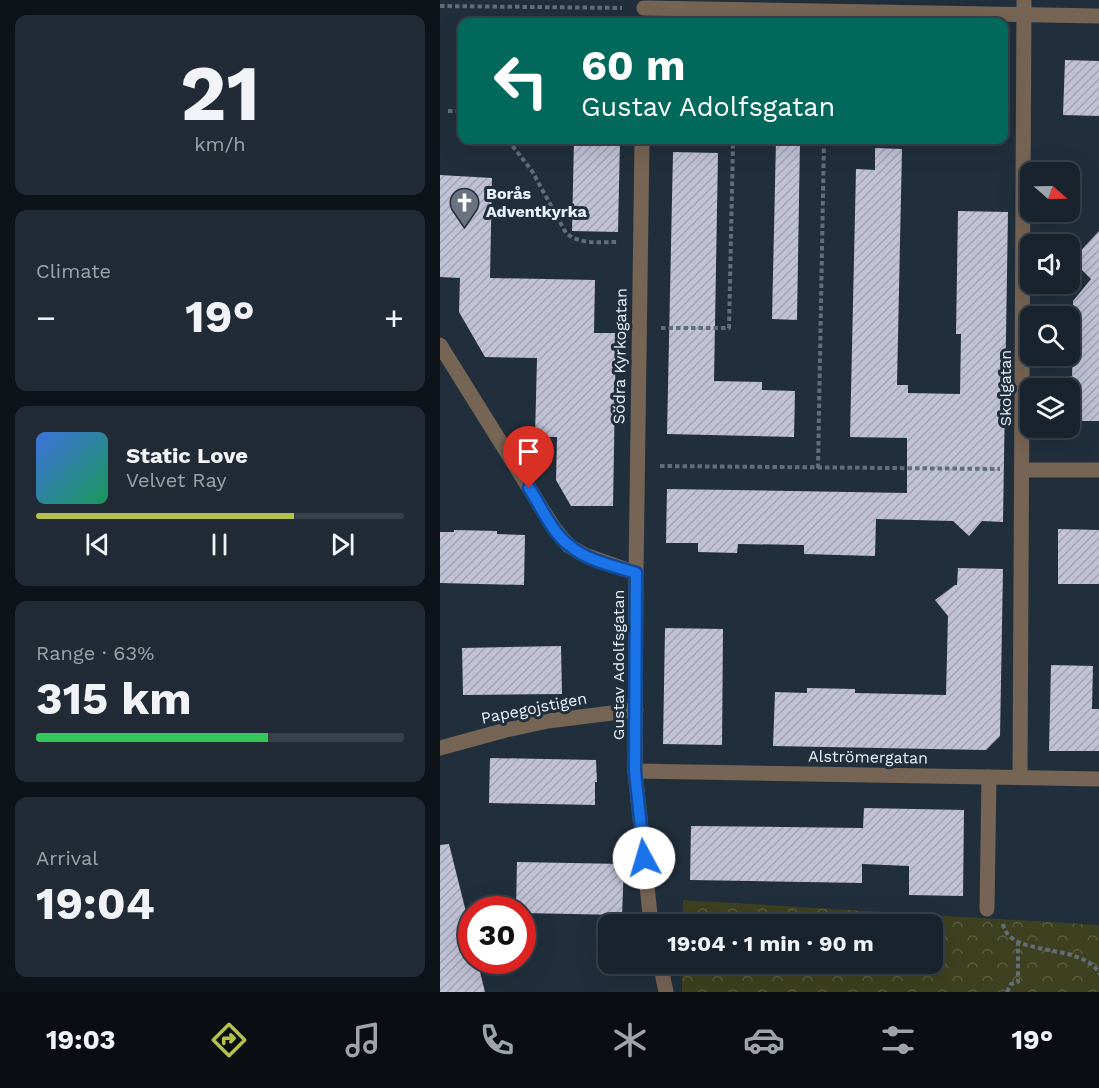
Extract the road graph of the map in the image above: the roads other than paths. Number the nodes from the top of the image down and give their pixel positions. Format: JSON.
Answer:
{"nodes":[{"id":1,"x":1024,"y":7,"type":"edge"},
{"id":2,"x":644,"y":10,"type":"edge"},
{"id":3,"x":1100,"y":16,"type":"edge"},
{"id":4,"x":642,"y":144,"type":"edge"},
{"id":5,"x":440,"y":345,"type":"edge"},
{"id":6,"x":1022,"y":470,"type":"junction"},
{"id":7,"x":1100,"y":470,"type":"edge"},
{"id":8,"x":636,"y":573,"type":"junction"},
{"id":9,"x":636,"y":710,"type":"junction"},
{"id":10,"x":440,"y":748,"type":"edge"},
{"id":11,"x":635,"y":771,"type":"junction"},
{"id":12,"x":989,"y":777,"type":"junction"},
{"id":13,"x":1020,"y":777,"type":"junction"},
{"id":14,"x":1100,"y":779,"type":"edge"},
{"id":15,"x":987,"y":909,"type":"road end"},
{"id":16,"x":650,"y":914,"type":"edge"},
{"id":17,"x":662,"y":974,"type":"edge"},
{"id":18,"x":666,"y":992,"type":"edge"}],
"edges":[{"from":1,"to":2,"type":"street"},
{"from":1,"to":3,"type":"street"},
{"from":1,"to":6,"type":"street","name":"Skolgatan"},
{"from":4,"to":8,"type":"street","name":"Södra Kyrkogatan"},
{"from":5,"to":8,"type":"street","name":"Gustav Adolfsgatan"},
{"from":6,"to":7,"type":"street"},
{"from":6,"to":13,"type":"street","name":"Skolgatan"},
{"from":8,"to":9,"type":"street","name":"Gustav Adolfsgatan"},
{"from":9,"to":10,"type":"street","name":"Papegojstigen"},
{"from":9,"to":11,"type":"street","name":"Gustav Adolfsgatan"},
{"from":11,"to":12,"type":"street","name":"Alströmergatan"},
{"from":11,"to":16,"type":"street","name":"Gustav Adolfsgatan"},
{"from":12,"to":13,"type":"street","name":"Alströmergatan"},
{"from":12,"to":15,"type":"street"},
{"from":13,"to":14,"type":"street","name":"Alströmergatan"},
{"from":17,"to":18,"type":"street"}]}
